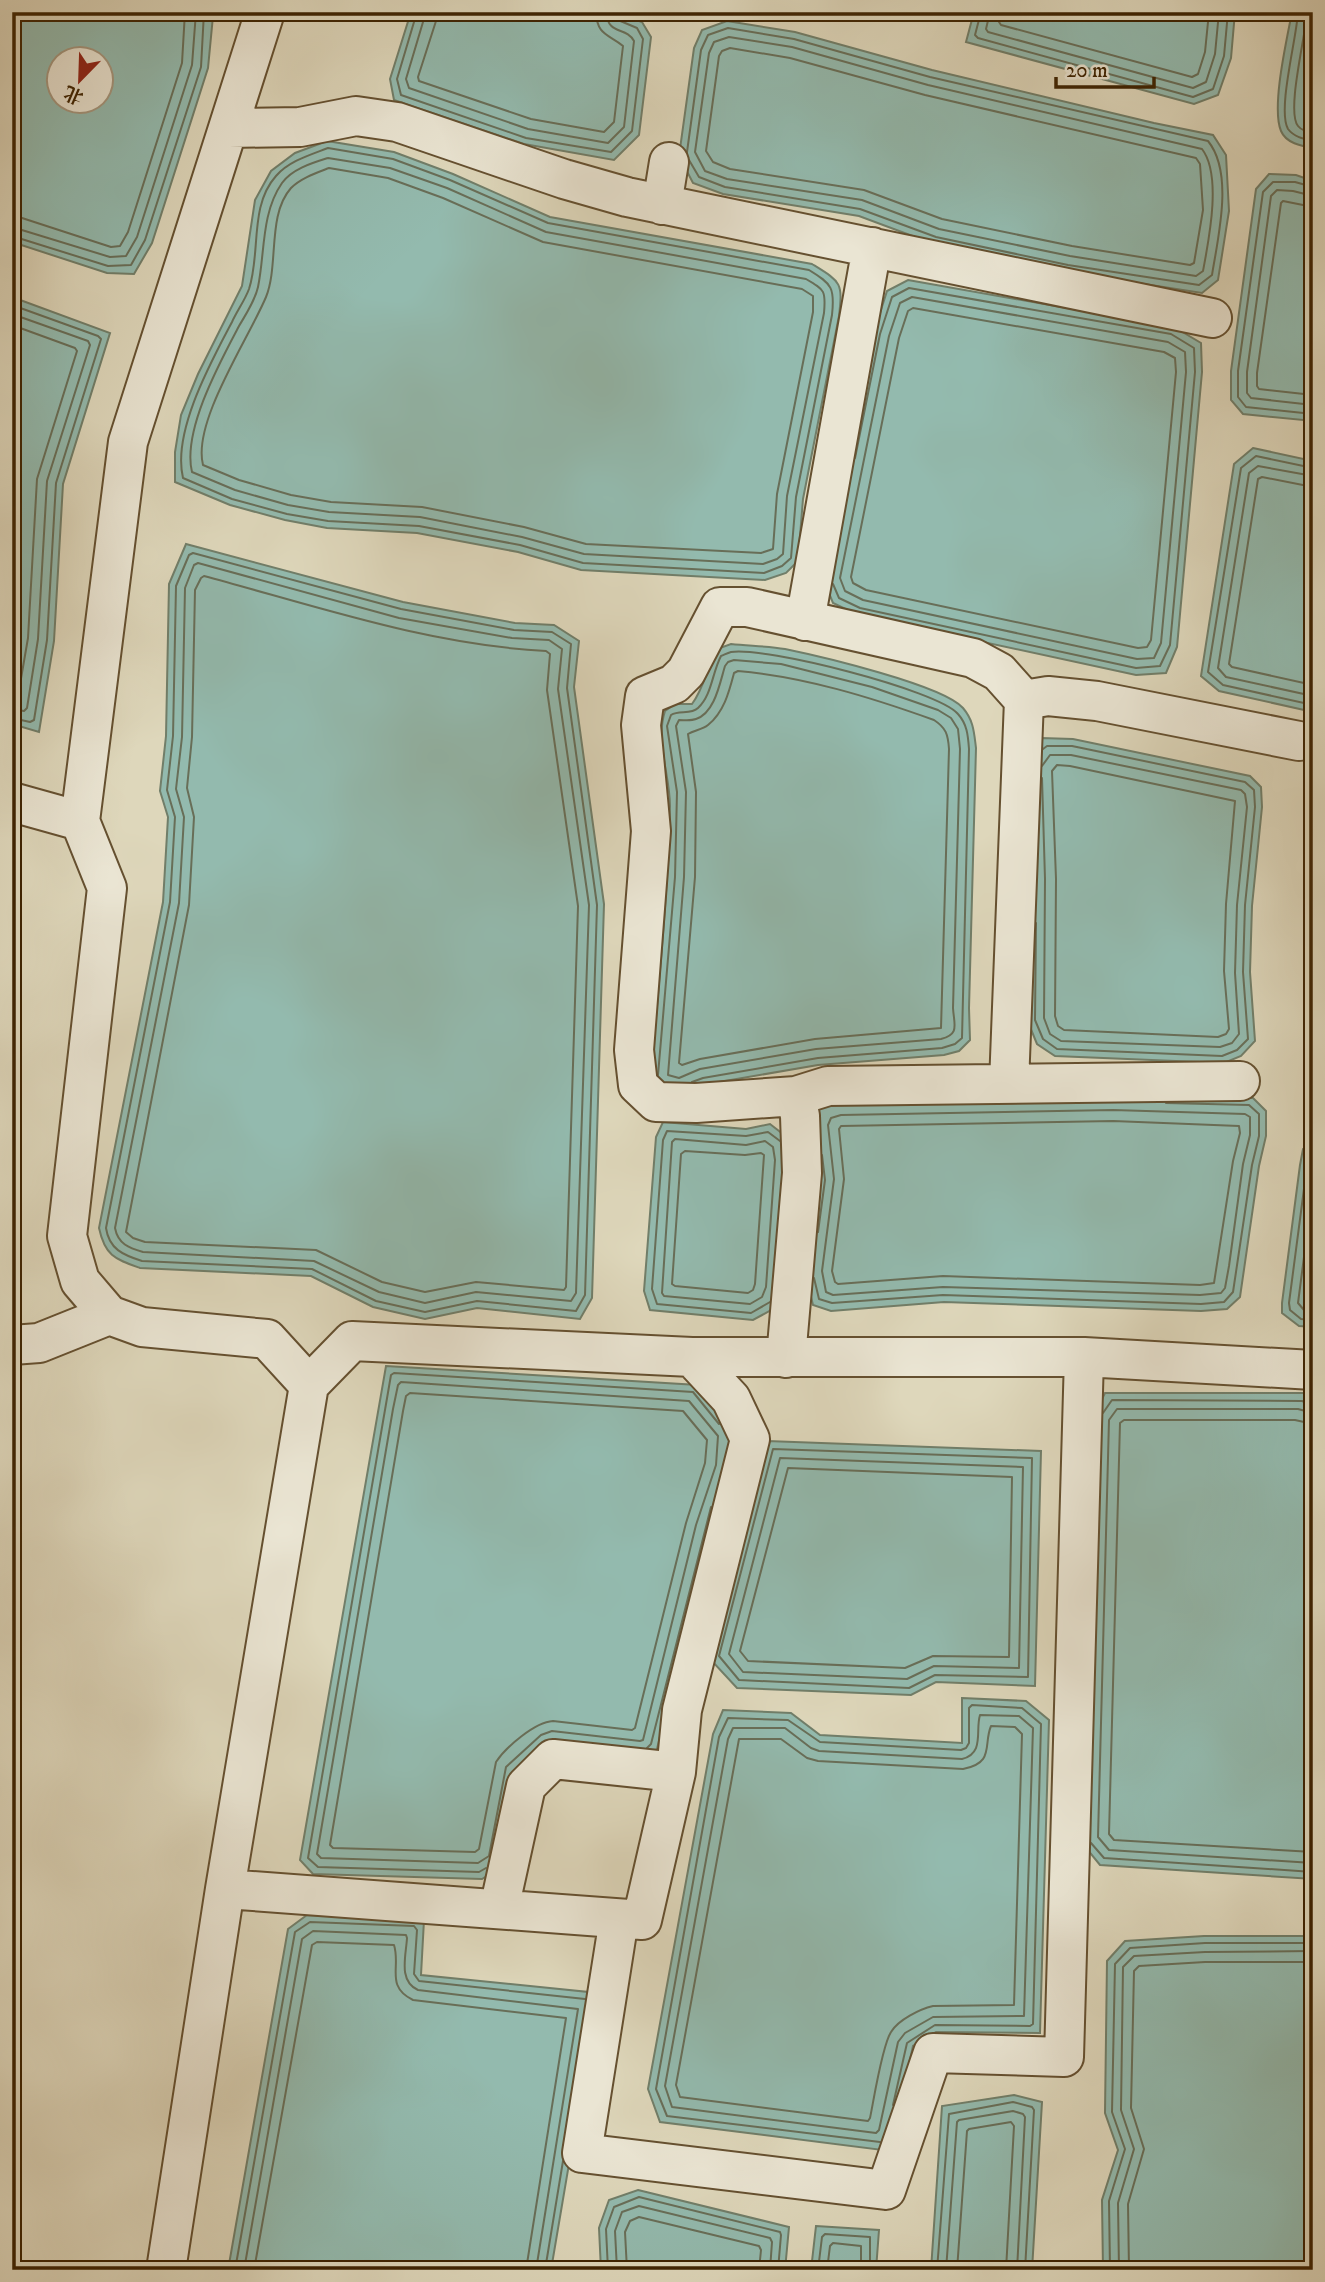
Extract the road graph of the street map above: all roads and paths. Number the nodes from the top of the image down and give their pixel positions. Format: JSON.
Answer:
{"nodes":[{"id":1,"x":265,"y":12,"type":"edge"},
{"id":2,"x":229,"y":128,"type":"junction"},
{"id":3,"x":669,"y":162,"type":"dead end"},
{"id":4,"x":662,"y":205,"type":"junction"},
{"id":5,"x":873,"y":247,"type":"junction"},
{"id":6,"x":1212,"y":318,"type":"dead end"},
{"id":7,"x":805,"y":621,"type":"junction"},
{"id":8,"x":1024,"y":700,"type":"junction"},
{"id":9,"x":1299,"y":741,"type":"dead end"},
{"id":10,"x":12,"y":802,"type":"edge"},
{"id":11,"x":80,"y":821,"type":"junction"},
{"id":12,"x":1240,"y":1081,"type":"dead end"},
{"id":13,"x":1009,"y":1084,"type":"junction"},
{"id":14,"x":796,"y":1096,"type":"junction"},
{"id":15,"x":108,"y":1315,"type":"junction"},
{"id":16,"x":12,"y":1345,"type":"edge"},
{"id":17,"x":692,"y":1356,"type":"junction"},
{"id":18,"x":1084,"y":1357,"type":"junction"},
{"id":19,"x":786,"y":1358,"type":"junction"},
{"id":20,"x":1313,"y":1370,"type":"edge"},
{"id":21,"x":309,"y":1385,"type":"junction"},
{"id":22,"x":676,"y":1772,"type":"junction"},
{"id":23,"x":225,"y":1889,"type":"junction"},
{"id":24,"x":499,"y":1909,"type":"junction"},
{"id":25,"x":619,"y":1919,"type":"junction"},
{"id":26,"x":166,"y":2270,"type":"edge"}],
"edges":[{"from":1,"to":2,"type":"street"},
{"from":2,"to":4,"type":"street"},
{"from":2,"to":11,"type":"street"},
{"from":3,"to":4,"type":"street"},
{"from":4,"to":5,"type":"street"},
{"from":5,"to":6,"type":"street"},
{"from":5,"to":7,"type":"street"},
{"from":7,"to":8,"type":"street"},
{"from":7,"to":14,"type":"street"},
{"from":8,"to":9,"type":"street"},
{"from":8,"to":13,"type":"street"},
{"from":10,"to":11,"type":"street"},
{"from":11,"to":15,"type":"street"},
{"from":12,"to":13,"type":"street"},
{"from":13,"to":14,"type":"street"},
{"from":14,"to":19,"type":"street"},
{"from":15,"to":16,"type":"street"},
{"from":15,"to":21,"type":"street"},
{"from":17,"to":19,"type":"street"},
{"from":17,"to":21,"type":"street"},
{"from":17,"to":22,"type":"street"},
{"from":18,"to":19,"type":"street"},
{"from":18,"to":20,"type":"street"},
{"from":18,"to":25,"type":"street"},
{"from":21,"to":23,"type":"street"},
{"from":22,"to":24,"type":"street"},
{"from":22,"to":25,"type":"street"},
{"from":23,"to":24,"type":"street"},
{"from":23,"to":26,"type":"street"},
{"from":24,"to":25,"type":"street"}]}
